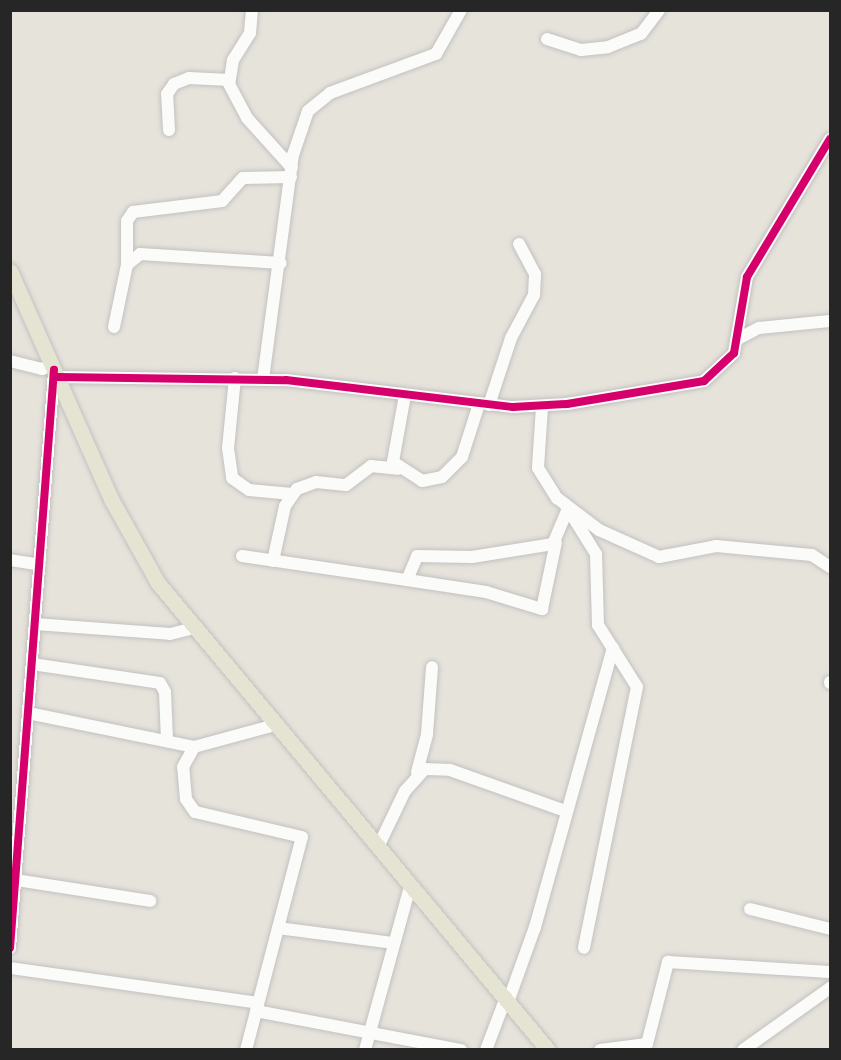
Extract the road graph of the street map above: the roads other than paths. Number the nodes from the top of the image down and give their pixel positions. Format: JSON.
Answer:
{"nodes":[{"id":1,"x":252,"y":10,"type":"edge"},
{"id":2,"x":461,"y":10,"type":"edge"},
{"id":3,"x":659,"y":10,"type":"edge"},
{"id":4,"x":547,"y":39,"type":"dead end"},
{"id":5,"x":229,"y":80,"type":"junction"},
{"id":6,"x":169,"y":130,"type":"dead end"},
{"id":7,"x":831,"y":139,"type":"edge"},
{"id":8,"x":292,"y":172,"type":"junction"},
{"id":9,"x":519,"y":244,"type":"dead end"},
{"id":10,"x":281,"y":263,"type":"junction"},
{"id":11,"x":127,"y":265,"type":"junction"},
{"id":12,"x":10,"y":271,"type":"edge"},
{"id":13,"x":831,"y":321,"type":"edge"},
{"id":14,"x":114,"y":327,"type":"dead end"},
{"id":15,"x":736,"y":340,"type":"junction"},
{"id":16,"x":10,"y":361,"type":"edge"},
{"id":17,"x":55,"y":371,"type":"junction"},
{"id":18,"x":235,"y":378,"type":"junction"},
{"id":19,"x":263,"y":379,"type":"junction"},
{"id":20,"x":405,"y":395,"type":"junction"},
{"id":21,"x":484,"y":405,"type":"junction"},
{"id":22,"x":542,"y":406,"type":"junction"},
{"id":23,"x":398,"y":469,"type":"junction"},
{"id":24,"x":292,"y":494,"type":"junction"},
{"id":25,"x":565,"y":508,"type":"junction"},
{"id":26,"x":556,"y":542,"type":"junction"},
{"id":27,"x":242,"y":556,"type":"dead end"},
{"id":28,"x":10,"y":560,"type":"edge"},
{"id":29,"x":273,"y":561,"type":"junction"},
{"id":30,"x":40,"y":565,"type":"junction"},
{"id":31,"x":831,"y":567,"type":"edge"},
{"id":32,"x":407,"y":580,"type":"junction"},
{"id":33,"x":35,"y":624,"type":"junction"},
{"id":34,"x":194,"y":628,"type":"junction"},
{"id":35,"x":613,"y":648,"type":"junction"},
{"id":36,"x":32,"y":664,"type":"junction"},
{"id":37,"x":432,"y":668,"type":"dead end"},
{"id":38,"x":28,"y":713,"type":"junction"},
{"id":39,"x":275,"y":725,"type":"junction"},
{"id":40,"x":166,"y":740,"type":"junction"},
{"id":41,"x":194,"y":747,"type":"junction"},
{"id":42,"x":417,"y":772,"type":"junction"},
{"id":43,"x":565,"y":811,"type":"junction"},
{"id":44,"x":378,"y":847,"type":"junction"},
{"id":45,"x":13,"y":880,"type":"edge"},
{"id":46,"x":410,"y":887,"type":"junction"},
{"id":47,"x":150,"y":900,"type":"dead end"},
{"id":48,"x":750,"y":909,"type":"dead end"},
{"id":49,"x":278,"y":928,"type":"junction"},
{"id":50,"x":831,"y":929,"type":"edge"},
{"id":51,"x":394,"y":943,"type":"junction"},
{"id":52,"x":11,"y":947,"type":"edge"},
{"id":53,"x":584,"y":948,"type":"dead end"},
{"id":54,"x":10,"y":968,"type":"edge"},
{"id":55,"x":831,"y":972,"type":"edge"},
{"id":56,"x":831,"y":987,"type":"edge"},
{"id":57,"x":507,"y":1001,"type":"junction"},
{"id":58,"x":257,"y":1007,"type":"junction"},
{"id":59,"x":369,"y":1034,"type":"junction"},
{"id":60,"x":246,"y":1050,"type":"edge"},
{"id":61,"x":365,"y":1050,"type":"edge"},
{"id":62,"x":461,"y":1050,"type":"edge"},
{"id":63,"x":486,"y":1050,"type":"edge"},
{"id":64,"x":548,"y":1050,"type":"edge"},
{"id":65,"x":600,"y":1050,"type":"edge"},
{"id":66,"x":743,"y":1050,"type":"edge"}],
"edges":[{"from":1,"to":5,"type":"street"},
{"from":2,"to":8,"type":"street"},
{"from":3,"to":4,"type":"street"},
{"from":5,"to":6,"type":"street"},
{"from":5,"to":8,"type":"street"},
{"from":7,"to":15,"type":"street"},
{"from":8,"to":10,"type":"street"},
{"from":8,"to":11,"type":"street"},
{"from":9,"to":21,"type":"street"},
{"from":10,"to":11,"type":"street"},
{"from":10,"to":19,"type":"street"},
{"from":11,"to":14,"type":"street"},
{"from":12,"to":17,"type":"main road"},
{"from":13,"to":15,"type":"street"},
{"from":15,"to":22,"type":"street"},
{"from":16,"to":17,"type":"street"},
{"from":17,"to":18,"type":"street"},
{"from":17,"to":30,"type":"street"},
{"from":17,"to":34,"type":"main road"},
{"from":18,"to":19,"type":"street"},
{"from":18,"to":24,"type":"street"},
{"from":19,"to":20,"type":"street"},
{"from":20,"to":21,"type":"street"},
{"from":20,"to":23,"type":"street"},
{"from":21,"to":22,"type":"street"},
{"from":21,"to":23,"type":"street"},
{"from":22,"to":25,"type":"street"},
{"from":23,"to":24,"type":"street"},
{"from":24,"to":29,"type":"street"},
{"from":25,"to":26,"type":"street"},
{"from":25,"to":31,"type":"street"},
{"from":25,"to":35,"type":"street"},
{"from":26,"to":32,"type":"street"},
{"from":26,"to":32,"type":"street"},
{"from":27,"to":29,"type":"street"},
{"from":28,"to":30,"type":"street"},
{"from":29,"to":32,"type":"street"},
{"from":30,"to":33,"type":"street"},
{"from":33,"to":34,"type":"street"},
{"from":33,"to":36,"type":"street"},
{"from":34,"to":39,"type":"main road"},
{"from":35,"to":43,"type":"street"},
{"from":35,"to":53,"type":"street"},
{"from":36,"to":38,"type":"street"},
{"from":36,"to":40,"type":"street"},
{"from":37,"to":42,"type":"street"},
{"from":38,"to":40,"type":"street"},
{"from":38,"to":45,"type":"street"},
{"from":39,"to":41,"type":"street"},
{"from":39,"to":44,"type":"main road"},
{"from":40,"to":41,"type":"street"},
{"from":41,"to":49,"type":"street"},
{"from":42,"to":43,"type":"street"},
{"from":42,"to":44,"type":"street"},
{"from":43,"to":57,"type":"street"},
{"from":44,"to":46,"type":"main road"},
{"from":45,"to":47,"type":"street"},
{"from":45,"to":52,"type":"street"},
{"from":46,"to":51,"type":"street"},
{"from":46,"to":57,"type":"main road"},
{"from":48,"to":50,"type":"street"},
{"from":49,"to":51,"type":"street"},
{"from":49,"to":58,"type":"street"},
{"from":51,"to":59,"type":"street"},
{"from":54,"to":58,"type":"street"},
{"from":55,"to":65,"type":"street"},
{"from":56,"to":66,"type":"street"},
{"from":57,"to":63,"type":"street"},
{"from":57,"to":64,"type":"main road"},
{"from":58,"to":59,"type":"street"},
{"from":58,"to":60,"type":"street"},
{"from":59,"to":61,"type":"street"},
{"from":59,"to":62,"type":"street"}]}
